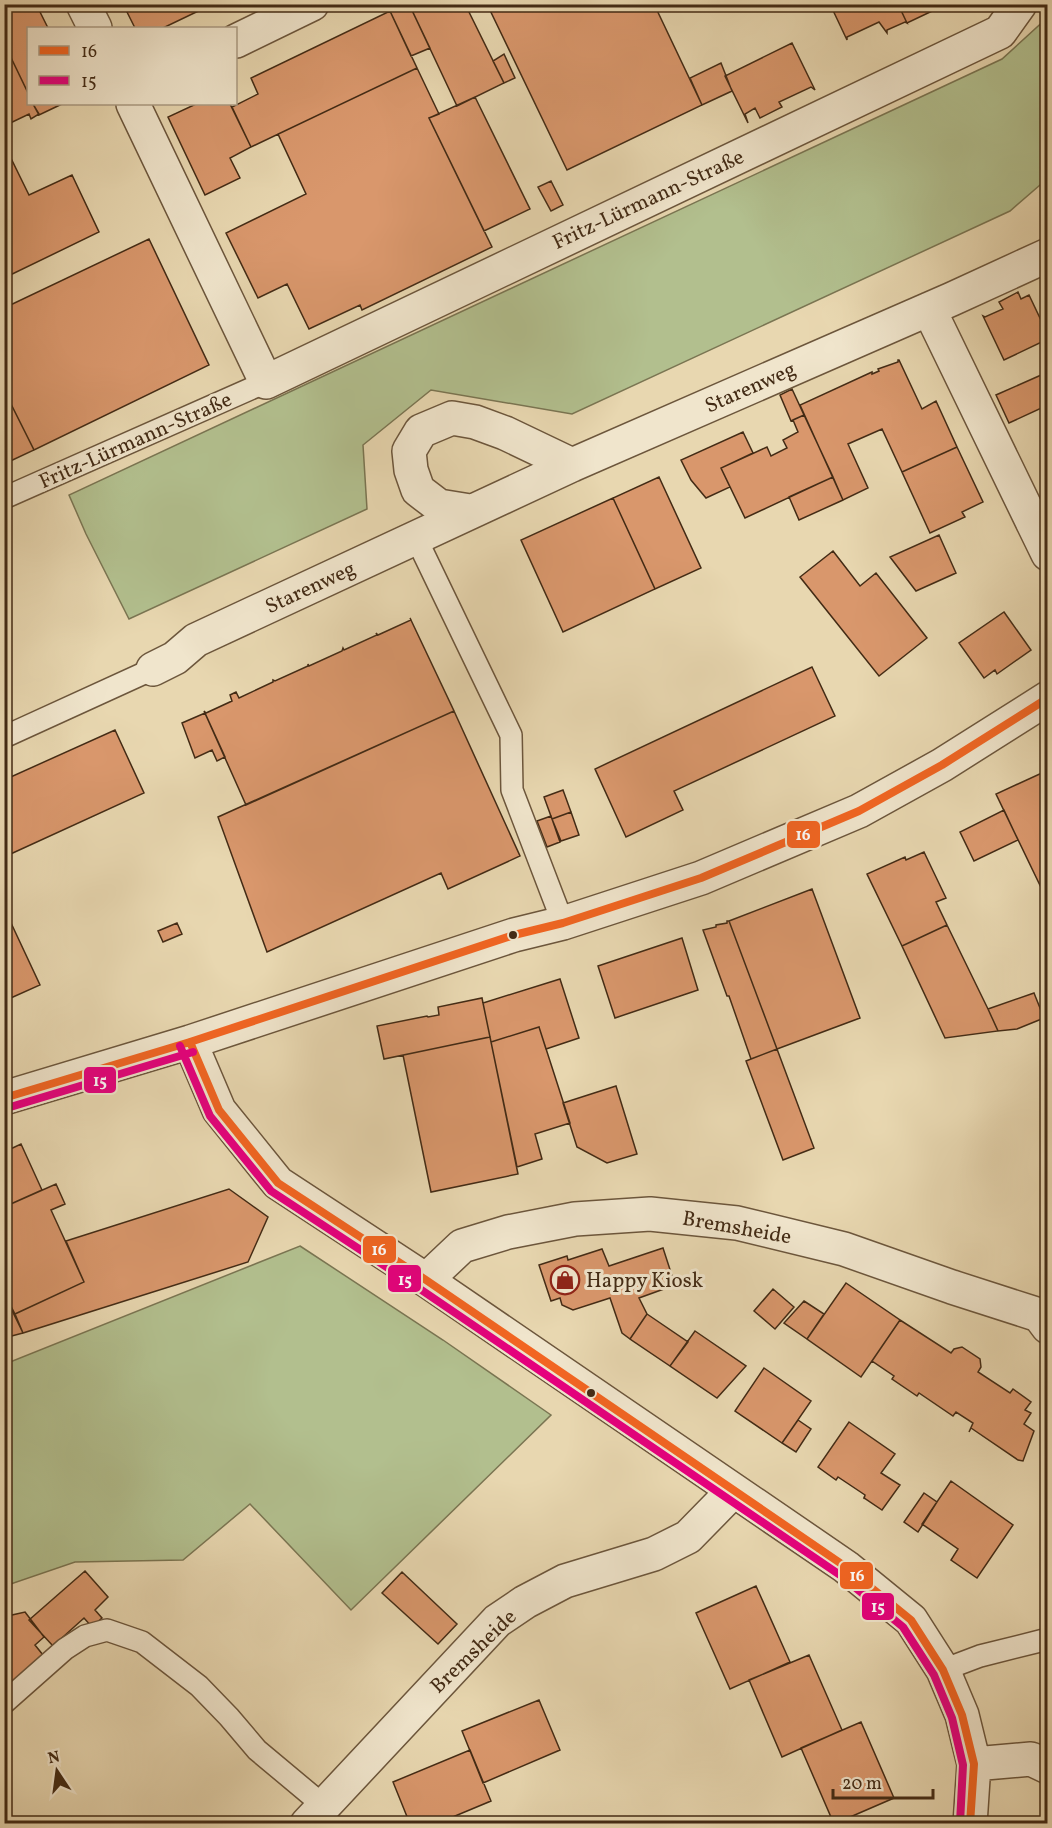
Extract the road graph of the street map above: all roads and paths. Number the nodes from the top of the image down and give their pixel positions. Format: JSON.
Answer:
{"nodes":[{"id":1,"x":83,"y":4,"type":"edge"},
{"id":2,"x":312,"y":4,"type":"edge"},
{"id":3,"x":1020,"y":4,"type":"edge"},
{"id":4,"x":94,"y":27,"type":"edge"},
{"id":5,"x":237,"y":42,"type":"edge"},
{"id":6,"x":133,"y":105,"type":"edge"},
{"id":7,"x":1047,"y":255,"type":"edge"},
{"id":8,"x":929,"y":309,"type":"junction"},
{"id":9,"x":266,"y":382,"type":"junction"},
{"id":10,"x":572,"y":465,"type":"junction"},
{"id":11,"x":4,"y":498,"type":"edge"},
{"id":12,"x":470,"y":512,"type":"junction"},
{"id":13,"x":416,"y":538,"type":"junction"},
{"id":14,"x":1047,"y":554,"type":"edge"},
{"id":15,"x":153,"y":669,"type":"joint"},
{"id":16,"x":1047,"y":698,"type":"edge"},
{"id":17,"x":4,"y":736,"type":"edge"},
{"id":18,"x":563,"y":923,"type":"junction"},
{"id":19,"x":190,"y":1042,"type":"junction"},
{"id":20,"x":4,"y":1098,"type":"edge"},
{"id":21,"x":426,"y":1280,"type":"junction"},
{"id":22,"x":1047,"y":1327,"type":"edge"},
{"id":23,"x":733,"y":1491,"type":"junction"},
{"id":24,"x":1047,"y":1639,"type":"edge"},
{"id":25,"x":943,"y":1670,"type":"junction"},
{"id":26,"x":4,"y":1703,"type":"edge"},
{"id":27,"x":974,"y":1764,"type":"junction"},
{"id":28,"x":1047,"y":1767,"type":"edge"},
{"id":29,"x":316,"y":1815,"type":"edge"},
{"id":30,"x":970,"y":1824,"type":"edge"}],
"edges":[{"from":1,"to":4,"type":"street"},
{"from":2,"to":5,"type":"street"},
{"from":3,"to":9,"type":"street","name":"Fritz-Lürmann-Straße"},
{"from":6,"to":9,"type":"street"},
{"from":7,"to":8,"type":"street","name":"Starenweg"},
{"from":8,"to":10,"type":"street","name":"Starenweg"},
{"from":8,"to":14,"type":"street"},
{"from":9,"to":11,"type":"lane","name":"Fritz-Lürmann-Straße"},
{"from":10,"to":12,"type":"street","name":"Starenweg"},
{"from":10,"to":12,"type":"street"},
{"from":12,"to":13,"type":"street","name":"Starenweg"},
{"from":13,"to":15,"type":"street","name":"Starenweg"},
{"from":13,"to":18,"type":"lane"},
{"from":15,"to":17,"type":"lane"},
{"from":16,"to":18,"type":"street"},
{"from":18,"to":19,"type":"street"},
{"from":19,"to":20,"type":"street"},
{"from":19,"to":21,"type":"street"},
{"from":21,"to":22,"type":"street","name":"Bremsheide"},
{"from":21,"to":23,"type":"street"},
{"from":23,"to":25,"type":"street"},
{"from":23,"to":29,"type":"street","name":"Bremsheide"},
{"from":24,"to":25,"type":"lane"},
{"from":25,"to":27,"type":"street"},
{"from":26,"to":29,"type":"lane"},
{"from":27,"to":28,"type":"street"},
{"from":27,"to":30,"type":"street"}]}
